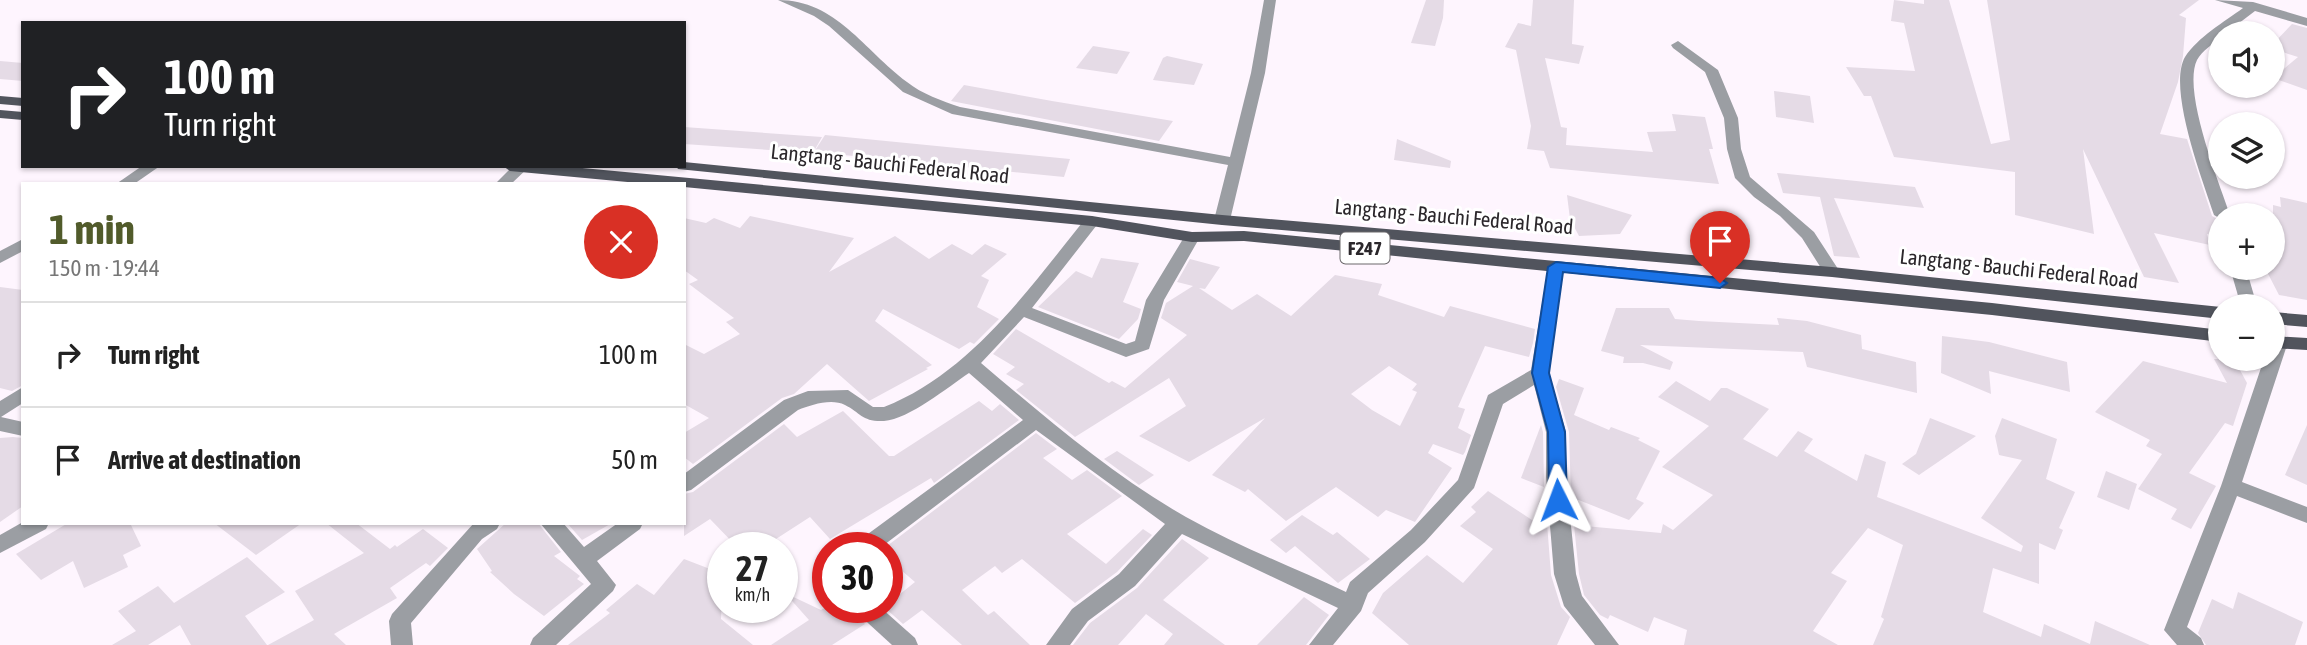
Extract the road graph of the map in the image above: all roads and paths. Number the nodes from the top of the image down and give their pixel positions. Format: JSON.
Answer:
{"nodes":[{"id":1,"x":784,"y":0,"type":"edge"},
{"id":2,"x":1270,"y":0,"type":"edge"},
{"id":3,"x":2221,"y":0,"type":"edge"},
{"id":4,"x":2253,"y":6,"type":"junction"},
{"id":5,"x":2307,"y":22,"type":"edge"},
{"id":6,"x":1678,"y":45,"type":"dead end"},
{"id":7,"x":0,"y":100,"type":"edge"},
{"id":8,"x":21,"y":102,"type":"edge"},
{"id":9,"x":0,"y":114,"type":"edge"},
{"id":10,"x":21,"y":116,"type":"edge"},
{"id":11,"x":1234,"y":162,"type":"junction"},
{"id":12,"x":150,"y":168,"type":"edge"},
{"id":13,"x":515,"y":168,"type":"edge"},
{"id":14,"x":532,"y":168,"type":"edge"},
{"id":15,"x":676,"y":177,"type":"edge"},
{"id":16,"x":126,"y":182,"type":"edge"},
{"id":17,"x":504,"y":182,"type":"edge"},
{"id":18,"x":2218,"y":203,"type":"edge"},
{"id":19,"x":1222,"y":220,"type":"junction"},
{"id":20,"x":1092,"y":221,"type":"junction"},
{"id":21,"x":1192,"y":237,"type":"junction"},
{"id":22,"x":21,"y":245,"type":"edge"},
{"id":23,"x":0,"y":258,"type":"edge"},
{"id":24,"x":1556,"y":267,"type":"junction"},
{"id":25,"x":1832,"y":272,"type":"junction"},
{"id":26,"x":1021,"y":310,"type":"junction"},
{"id":27,"x":2208,"y":312,"type":"edge"},
{"id":28,"x":2285,"y":319,"type":"edge"},
{"id":29,"x":2307,"y":321,"type":"edge"},
{"id":30,"x":2208,"y":334,"type":"edge"},
{"id":31,"x":2285,"y":343,"type":"edge"},
{"id":32,"x":2307,"y":344,"type":"edge"},
{"id":33,"x":970,"y":364,"type":"junction"},
{"id":34,"x":2267,"y":371,"type":"edge"},
{"id":35,"x":1540,"y":373,"type":"junction"},
{"id":36,"x":21,"y":395,"type":"edge"},
{"id":37,"x":0,"y":411,"type":"edge"},
{"id":38,"x":1036,"y":421,"type":"junction"},
{"id":39,"x":0,"y":424,"type":"edge"},
{"id":40,"x":21,"y":429,"type":"edge"},
{"id":41,"x":686,"y":484,"type":"edge"},
{"id":42,"x":2231,"y":486,"type":"junction"},
{"id":43,"x":2307,"y":515,"type":"edge"},
{"id":44,"x":1180,"y":523,"type":"junction"},
{"id":45,"x":35,"y":525,"type":"edge"},
{"id":46,"x":487,"y":525,"type":"edge"},
{"id":47,"x":552,"y":525,"type":"edge"},
{"id":48,"x":630,"y":525,"type":"edge"},
{"id":49,"x":886,"y":532,"type":"edge"},
{"id":50,"x":0,"y":545,"type":"edge"},
{"id":51,"x":583,"y":560,"type":"junction"},
{"id":52,"x":1353,"y":605,"type":"junction"},
{"id":53,"x":883,"y":623,"type":"edge"},
{"id":54,"x":402,"y":645,"type":"edge"},
{"id":55,"x":541,"y":645,"type":"edge"},
{"id":56,"x":907,"y":645,"type":"edge"},
{"id":57,"x":1057,"y":645,"type":"edge"},
{"id":58,"x":1320,"y":645,"type":"edge"},
{"id":59,"x":1608,"y":645,"type":"edge"},
{"id":60,"x":2193,"y":645,"type":"edge"}],
"edges":[{"from":1,"to":11,"type":"street"},
{"from":2,"to":11,"type":"street"},
{"from":3,"to":4,"type":"street"},
{"from":4,"to":5,"type":"street"},
{"from":4,"to":18,"type":"street"},
{"from":6,"to":25,"type":"street"},
{"from":7,"to":8,"type":"main road"},
{"from":9,"to":10,"type":"main road"},
{"from":11,"to":19,"type":"street"},
{"from":12,"to":16,"type":"street"},
{"from":13,"to":17,"type":"street"},
{"from":14,"to":15,"type":"main road","number":"F247"},
{"from":15,"to":19,"type":"main road","name":"Langtang - Bauchi Federal Road","number":"F247"},
{"from":15,"to":20,"type":"main road","number":"F247"},
{"from":19,"to":25,"type":"main road","name":"Langtang - Bauchi Federal Road","number":"F247"},
{"from":20,"to":21,"type":"main road","number":"F247"},
{"from":20,"to":26,"type":"street"},
{"from":21,"to":24,"type":"main road","number":"F247"},
{"from":21,"to":26,"type":"street"},
{"from":22,"to":23,"type":"street"},
{"from":24,"to":30,"type":"main road","number":"F247"},
{"from":24,"to":35,"type":"street"},
{"from":25,"to":27,"type":"main road","name":"Langtang - Bauchi Federal Road","number":"F247"},
{"from":26,"to":33,"type":"street"},
{"from":28,"to":29,"type":"main road"},
{"from":31,"to":32,"type":"main road"},
{"from":33,"to":38,"type":"street"},
{"from":33,"to":41,"type":"street"},
{"from":34,"to":42,"type":"street"},
{"from":35,"to":52,"type":"street"},
{"from":35,"to":59,"type":"street"},
{"from":36,"to":37,"type":"street"},
{"from":38,"to":44,"type":"street"},
{"from":38,"to":49,"type":"street"},
{"from":39,"to":40,"type":"street"},
{"from":42,"to":43,"type":"street"},
{"from":42,"to":60,"type":"street"},
{"from":44,"to":52,"type":"street"},
{"from":44,"to":57,"type":"street"},
{"from":45,"to":50,"type":"street"},
{"from":46,"to":54,"type":"street"},
{"from":47,"to":51,"type":"street"},
{"from":48,"to":51,"type":"street"},
{"from":51,"to":55,"type":"street"},
{"from":52,"to":58,"type":"street"},
{"from":53,"to":56,"type":"street"}]}
